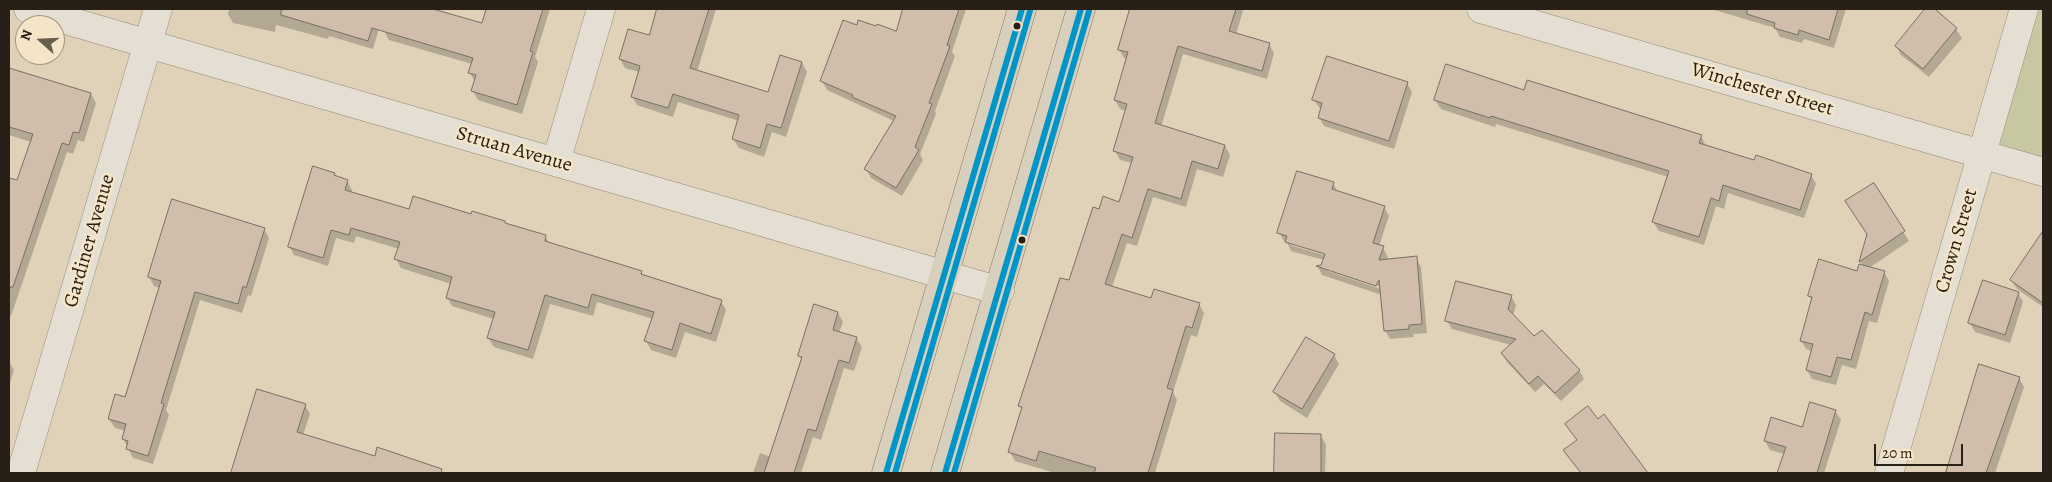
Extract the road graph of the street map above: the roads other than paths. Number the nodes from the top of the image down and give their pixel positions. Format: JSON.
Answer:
{"nodes":[{"id":1,"x":28,"y":9,"type":"edge"},
{"id":2,"x":158,"y":9,"type":"edge"},
{"id":3,"x":601,"y":9,"type":"edge"},
{"id":4,"x":1022,"y":9,"type":"edge"},
{"id":5,"x":1081,"y":9,"type":"edge"},
{"id":6,"x":1481,"y":9,"type":"edge"},
{"id":7,"x":2024,"y":9,"type":"edge"},
{"id":8,"x":148,"y":44,"type":"junction"},
{"id":9,"x":1982,"y":154,"type":"junction"},
{"id":10,"x":556,"y":162,"type":"junction"},
{"id":11,"x":2043,"y":172,"type":"edge"},
{"id":12,"x":945,"y":275,"type":"junction"},
{"id":13,"x":1000,"y":291,"type":"junction"},
{"id":14,"x":22,"y":473,"type":"edge"},
{"id":15,"x":886,"y":473,"type":"edge"},
{"id":16,"x":945,"y":473,"type":"edge"},
{"id":17,"x":1890,"y":473,"type":"edge"}],
"edges":[{"from":1,"to":8,"type":"street","name":"Struan Avenue"},
{"from":2,"to":8,"type":"street","name":"Gardiner Avenue"},
{"from":3,"to":10,"type":"street"},
{"from":4,"to":12,"type":"main road"},
{"from":5,"to":13,"type":"main road"},
{"from":6,"to":9,"type":"street","name":"Winchester Street"},
{"from":7,"to":9,"type":"street","name":"Crown Street"},
{"from":8,"to":10,"type":"street","name":"Struan Avenue"},
{"from":8,"to":14,"type":"street","name":"Gardiner Avenue"},
{"from":9,"to":11,"type":"street","name":"Winchester Street"},
{"from":9,"to":17,"type":"street","name":"Crown Street"},
{"from":10,"to":12,"type":"street","name":"Struan Avenue"},
{"from":12,"to":13,"type":"street","name":"Struan Avenue"},
{"from":12,"to":15,"type":"main road"},
{"from":13,"to":16,"type":"main road"}]}
